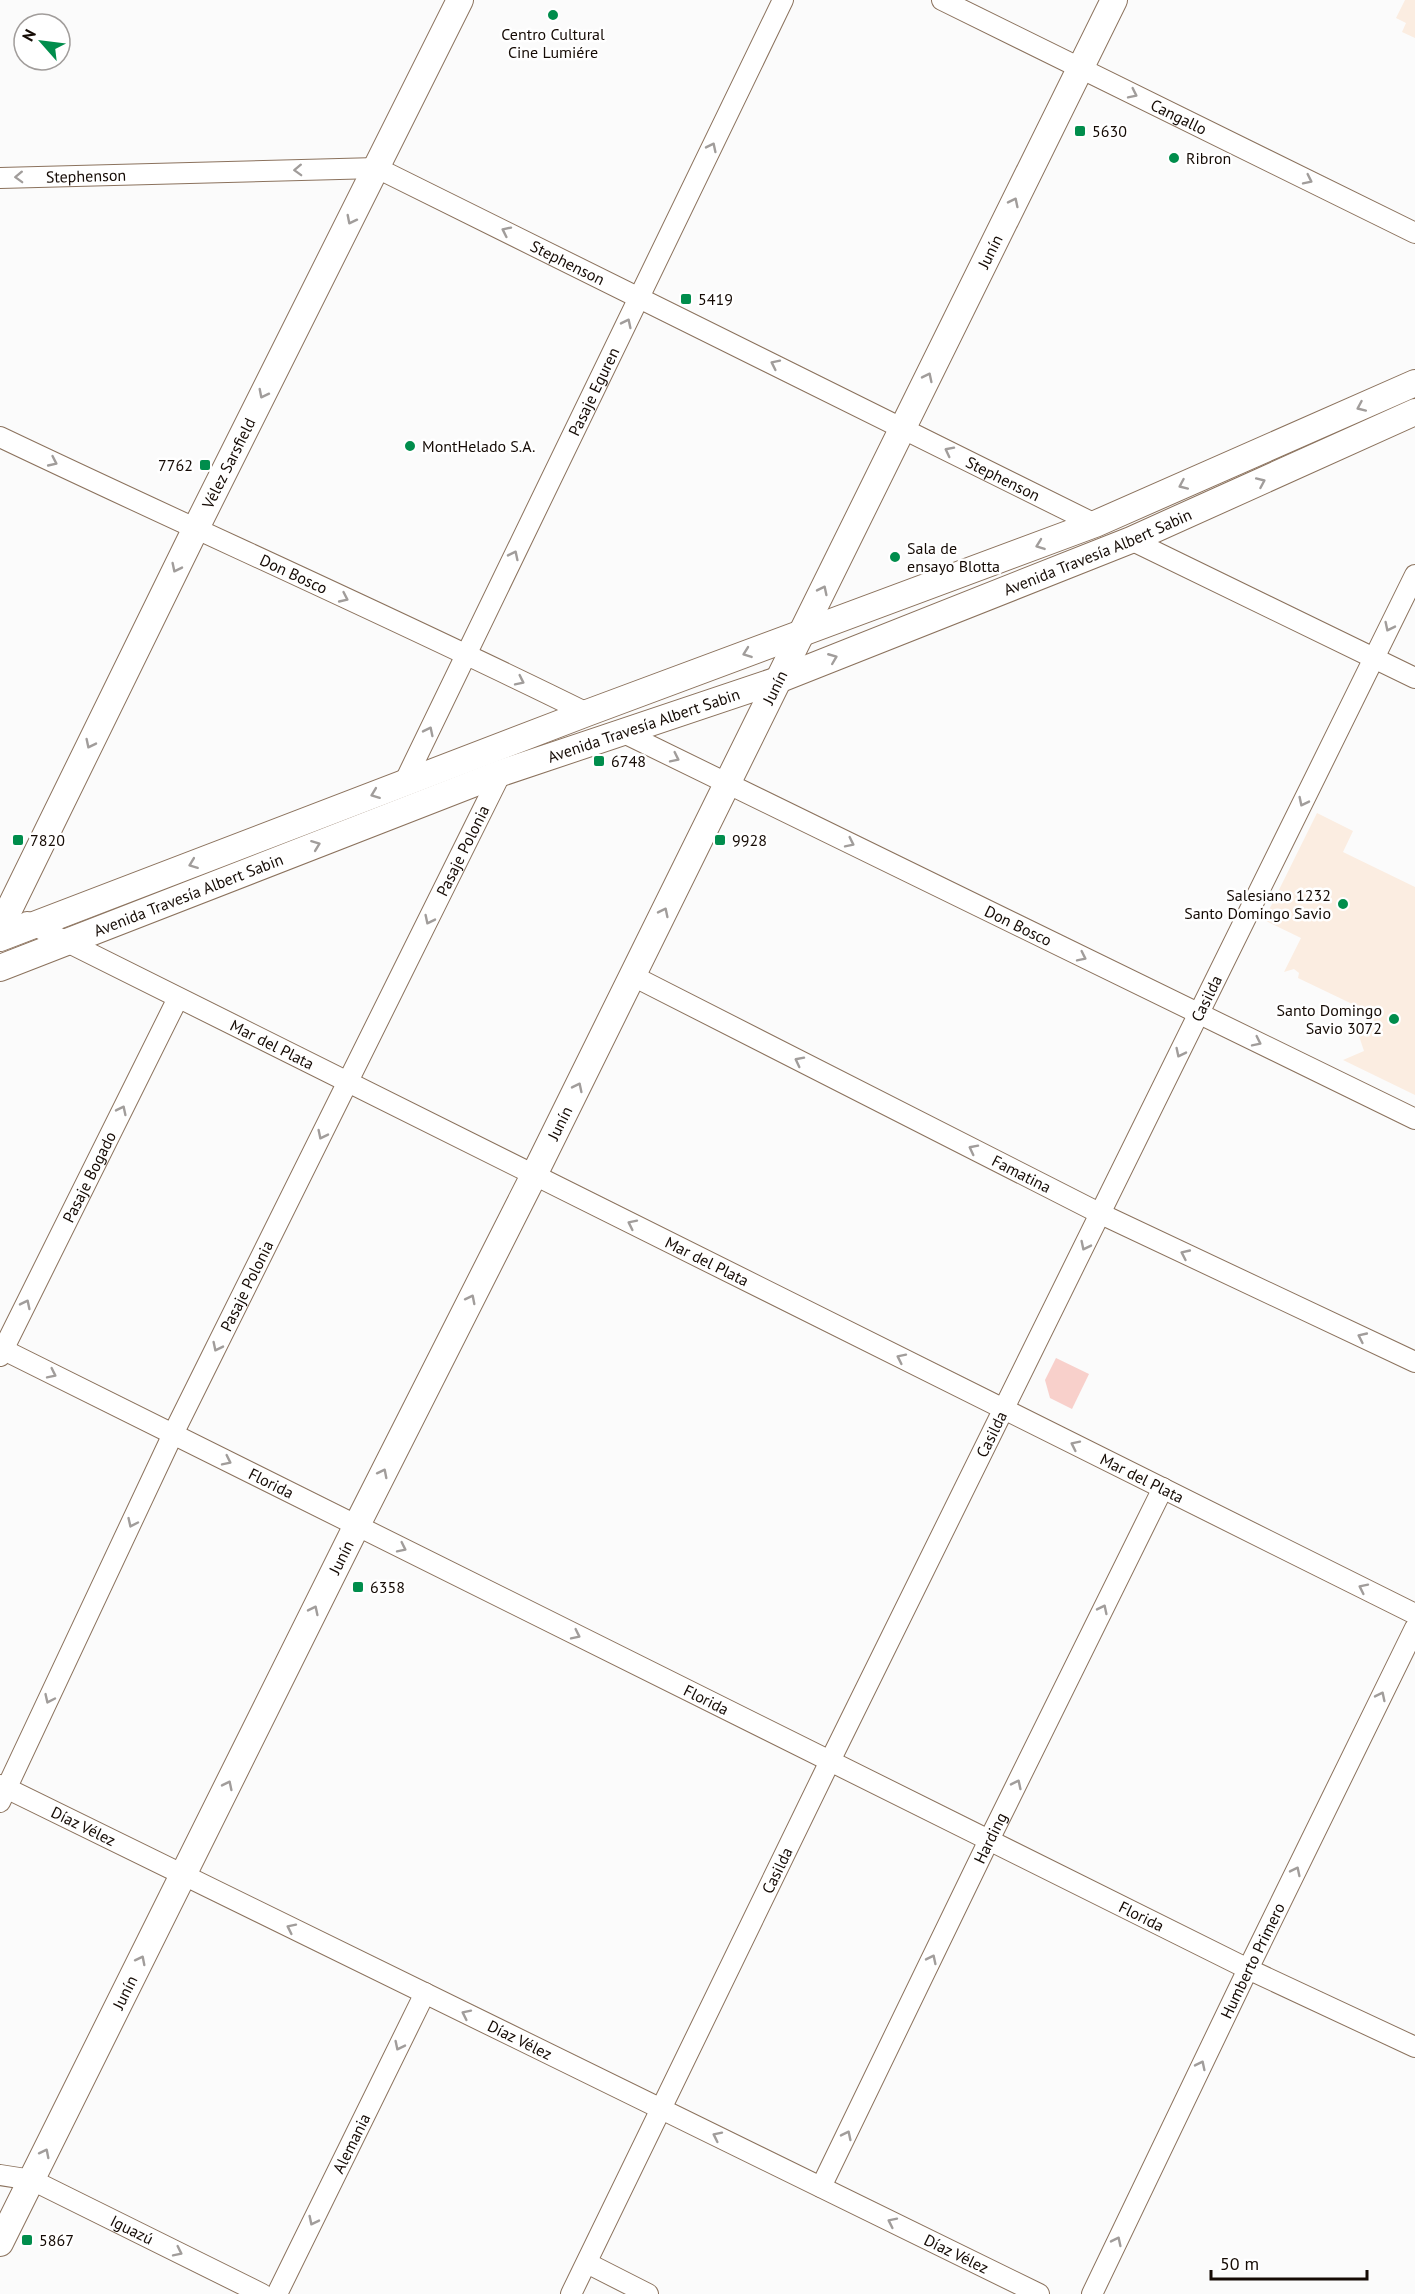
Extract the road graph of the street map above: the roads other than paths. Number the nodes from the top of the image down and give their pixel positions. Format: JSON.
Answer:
{"nodes":[{"id":1,"x":459,"y":0,"type":"edge"},
{"id":2,"x":783,"y":0,"type":"edge"},
{"id":3,"x":942,"y":0,"type":"edge"},
{"id":4,"x":1114,"y":0,"type":"edge"},
{"id":5,"x":1080,"y":68,"type":"junction"},
{"id":6,"x":377,"y":168,"type":"junction"},
{"id":7,"x":0,"y":178,"type":"edge"},
{"id":8,"x":1415,"y":233,"type":"edge"},
{"id":9,"x":639,"y":297,"type":"junction"},
{"id":10,"x":1415,"y":383,"type":"edge"},
{"id":11,"x":1415,"y":412,"type":"edge"},
{"id":12,"x":903,"y":428,"type":"junction"},
{"id":13,"x":0,"y":437,"type":"edge"},
{"id":14,"x":1095,"y":524,"type":"junction"},
{"id":15,"x":195,"y":530,"type":"junction"},
{"id":16,"x":1131,"y":540,"type":"junction"},
{"id":17,"x":1415,"y":575,"type":"edge"},
{"id":18,"x":802,"y":633,"type":"junction"},
{"id":19,"x":466,"y":654,"type":"junction"},
{"id":20,"x":1374,"y":659,"type":"junction"},
{"id":21,"x":1415,"y":678,"type":"edge"},
{"id":22,"x":778,"y":680,"type":"junction"},
{"id":23,"x":586,"y":713,"type":"junction"},
{"id":24,"x":622,"y":732,"type":"junction"},
{"id":25,"x":501,"y":773,"type":"junction"},
{"id":26,"x":404,"y":783,"type":"junction"},
{"id":27,"x":728,"y":783,"type":"junction"},
{"id":28,"x":2,"y":917,"type":"edge"},
{"id":29,"x":32,"y":925,"type":"junction"},
{"id":30,"x":0,"y":938,"type":"edge"},
{"id":31,"x":65,"y":942,"type":"junction"},
{"id":32,"x":0,"y":968,"type":"edge"},
{"id":33,"x":633,"y":976,"type":"junction"},
{"id":34,"x":178,"y":998,"type":"junction"},
{"id":35,"x":1199,"y":1014,"type":"junction"},
{"id":36,"x":348,"y":1083,"type":"junction"},
{"id":37,"x":1415,"y":1119,"type":"edge"},
{"id":38,"x":534,"y":1175,"type":"junction"},
{"id":39,"x":1101,"y":1214,"type":"junction"},
{"id":40,"x":1,"y":1351,"type":"edge"},
{"id":41,"x":1415,"y":1362,"type":"edge"},
{"id":42,"x":1005,"y":1410,"type":"junction"},
{"id":43,"x":173,"y":1434,"type":"junction"},
{"id":44,"x":1163,"y":1488,"type":"junction"},
{"id":45,"x":357,"y":1525,"type":"junction"},
{"id":46,"x":1415,"y":1614,"type":"edge"},
{"id":47,"x":1415,"y":1628,"type":"edge"},
{"id":48,"x":830,"y":1761,"type":"junction"},
{"id":49,"x":2,"y":1792,"type":"edge"},
{"id":50,"x":989,"y":1840,"type":"junction"},
{"id":51,"x":184,"y":1875,"type":"junction"},
{"id":52,"x":1248,"y":1969,"type":"junction"},
{"id":53,"x":425,"y":1993,"type":"junction"},
{"id":54,"x":1415,"y":2047,"type":"edge"},
{"id":55,"x":661,"y":2109,"type":"junction"},
{"id":56,"x":0,"y":2175,"type":"edge"},
{"id":57,"x":32,"y":2180,"type":"junction"},
{"id":58,"x":821,"y":2187,"type":"junction"},
{"id":59,"x":0,"y":2243,"type":"edge"},
{"id":60,"x":587,"y":2264,"type":"junction"},
{"id":61,"x":262,"y":2294,"type":"edge"},
{"id":62,"x":277,"y":2294,"type":"edge"},
{"id":63,"x":571,"y":2294,"type":"edge"},
{"id":64,"x":648,"y":2294,"type":"edge"},
{"id":65,"x":1039,"y":2294,"type":"edge"},
{"id":66,"x":1092,"y":2294,"type":"edge"}],
"edges":[{"from":1,"to":6,"type":"main road","name":"Vélez Sarsfield"},
{"from":9,"to":2,"type":"street","name":"Pasaje Eguren","one_way":true},
{"from":3,"to":5,"type":"street","name":"Cangallo"},
{"from":4,"to":5,"type":"main road","name":"Junín"},
{"from":5,"to":8,"type":"street","name":"Cangallo","one_way":true},
{"from":12,"to":5,"type":"main road","name":"Junín","one_way":true},
{"from":6,"to":7,"type":"street","name":"Stephenson","one_way":true},
{"from":9,"to":6,"type":"street","name":"Stephenson","one_way":true},
{"from":6,"to":15,"type":"main road","name":"Vélez Sarsfield","one_way":true},
{"from":12,"to":9,"type":"street","name":"Stephenson","one_way":true},
{"from":19,"to":9,"type":"street","name":"Pasaje Eguren","one_way":true},
{"from":10,"to":14,"type":"main road","name":"Avenida Travesía Albert Sabin","one_way":true},
{"from":16,"to":11,"type":"main road","name":"Avenida Travesía Albert Sabin","one_way":true},
{"from":14,"to":12,"type":"street","name":"Stephenson","one_way":true},
{"from":18,"to":12,"type":"main road","name":"Junín","one_way":true},
{"from":13,"to":15,"type":"street","name":"Don Bosco","one_way":true},
{"from":14,"to":18,"type":"main road","name":"Avenida Travesía Albert Sabin","one_way":true},
{"from":15,"to":19,"type":"street","name":"Don Bosco","one_way":true},
{"from":15,"to":28,"type":"main road","name":"Vélez Sarsfield","one_way":true},
{"from":16,"to":20,"type":"street"},
{"from":22,"to":16,"type":"main road","name":"Avenida Travesía Albert Sabin","one_way":true},
{"from":17,"to":20,"type":"street","name":"Casilda","one_way":true},
{"from":18,"to":22,"type":"main road","name":"Junín"},
{"from":18,"to":23,"type":"main road","name":"Avenida Travesía Albert Sabin","one_way":true},
{"from":19,"to":23,"type":"street","name":"Don Bosco","one_way":true},
{"from":26,"to":19,"type":"street","name":"Pasaje Eguren","one_way":true},
{"from":20,"to":21,"type":"street"},
{"from":20,"to":35,"type":"street","name":"Casilda","one_way":true},
{"from":22,"to":24,"type":"main road","name":"Avenida Travesía Albert Sabin"},
{"from":22,"to":27,"type":"main road","name":"Junín"},
{"from":23,"to":26,"type":"main road","name":"Avenida Travesía Albert Sabin"},
{"from":24,"to":25,"type":"main road","name":"Avenida Travesía Albert Sabin"},
{"from":24,"to":27,"type":"street","name":"Don Bosco","one_way":true},
{"from":31,"to":25,"type":"main road","name":"Avenida Travesía Albert Sabin","one_way":true},
{"from":25,"to":36,"type":"street","name":"Pasaje Polonia","one_way":true},
{"from":26,"to":29,"type":"main road","name":"Avenida Travesía Albert Sabin","one_way":true},
{"from":33,"to":27,"type":"main road","name":"Junín","one_way":true},
{"from":27,"to":35,"type":"street","name":"Don Bosco","one_way":true},
{"from":28,"to":29,"type":"street","name":"Mar del Plata"},
{"from":29,"to":30,"type":"main road","name":"Avenida Travesía Albert Sabin"},
{"from":29,"to":31,"type":"street","name":"Mar del Plata"},
{"from":31,"to":32,"type":"main road","name":"Avenida Travesía Albert Sabin"},
{"from":31,"to":34,"type":"street","name":"Mar del Plata"},
{"from":38,"to":33,"type":"main road","name":"Junín","one_way":true},
{"from":39,"to":33,"type":"street","name":"Famatina","one_way":true},
{"from":34,"to":36,"type":"street","name":"Mar del Plata"},
{"from":40,"to":34,"type":"street","name":"Pasaje Bogado","one_way":true},
{"from":35,"to":37,"type":"street","name":"Don Bosco","one_way":true},
{"from":35,"to":39,"type":"street","name":"Casilda","one_way":true},
{"from":36,"to":38,"type":"street","name":"Mar del Plata"},
{"from":36,"to":43,"type":"street","name":"Pasaje Polonia","one_way":true},
{"from":42,"to":38,"type":"street","name":"Mar del Plata","one_way":true},
{"from":45,"to":38,"type":"main road","name":"Junín","one_way":true},
{"from":41,"to":39,"type":"street","name":"Famatina","one_way":true},
{"from":39,"to":42,"type":"street","name":"Casilda","one_way":true},
{"from":40,"to":43,"type":"street","name":"Florida","one_way":true},
{"from":44,"to":42,"type":"street","name":"Mar del Plata","one_way":true},
{"from":42,"to":48,"type":"street","name":"Casilda"},
{"from":43,"to":45,"type":"street","name":"Florida","one_way":true},
{"from":43,"to":49,"type":"street","name":"Pasaje Polonia","one_way":true},
{"from":46,"to":44,"type":"street","name":"Mar del Plata","one_way":true},
{"from":50,"to":44,"type":"street","name":"Harding","one_way":true},
{"from":45,"to":48,"type":"street","name":"Florida","one_way":true},
{"from":51,"to":45,"type":"main road","name":"Junín","one_way":true},
{"from":52,"to":47,"type":"street","name":"Humberto Primero","one_way":true},
{"from":48,"to":50,"type":"street","name":"Florida"},
{"from":48,"to":55,"type":"street","name":"Casilda"},
{"from":49,"to":51,"type":"street","name":"Díaz Vélez"},
{"from":50,"to":52,"type":"street","name":"Florida"},
{"from":58,"to":50,"type":"street","name":"Harding","one_way":true},
{"from":53,"to":51,"type":"street","name":"Díaz Vélez","one_way":true},
{"from":57,"to":51,"type":"main road","name":"Junín","one_way":true},
{"from":52,"to":54,"type":"street","name":"Florida"},
{"from":66,"to":52,"type":"street","name":"Humberto Primero","one_way":true},
{"from":55,"to":53,"type":"street","name":"Díaz Vélez","one_way":true},
{"from":53,"to":62,"type":"street","name":"Alemania","one_way":true},
{"from":58,"to":55,"type":"street","name":"Díaz Vélez","one_way":true},
{"from":55,"to":60,"type":"street","name":"Casilda"},
{"from":56,"to":57,"type":"street","name":"Iguazú"},
{"from":57,"to":59,"type":"main road","name":"Junín"},
{"from":57,"to":61,"type":"street","name":"Iguazú","one_way":true},
{"from":65,"to":58,"type":"street","name":"Díaz Vélez","one_way":true},
{"from":60,"to":63,"type":"street","name":"Casilda"},
{"from":60,"to":64,"type":"street"}]}
